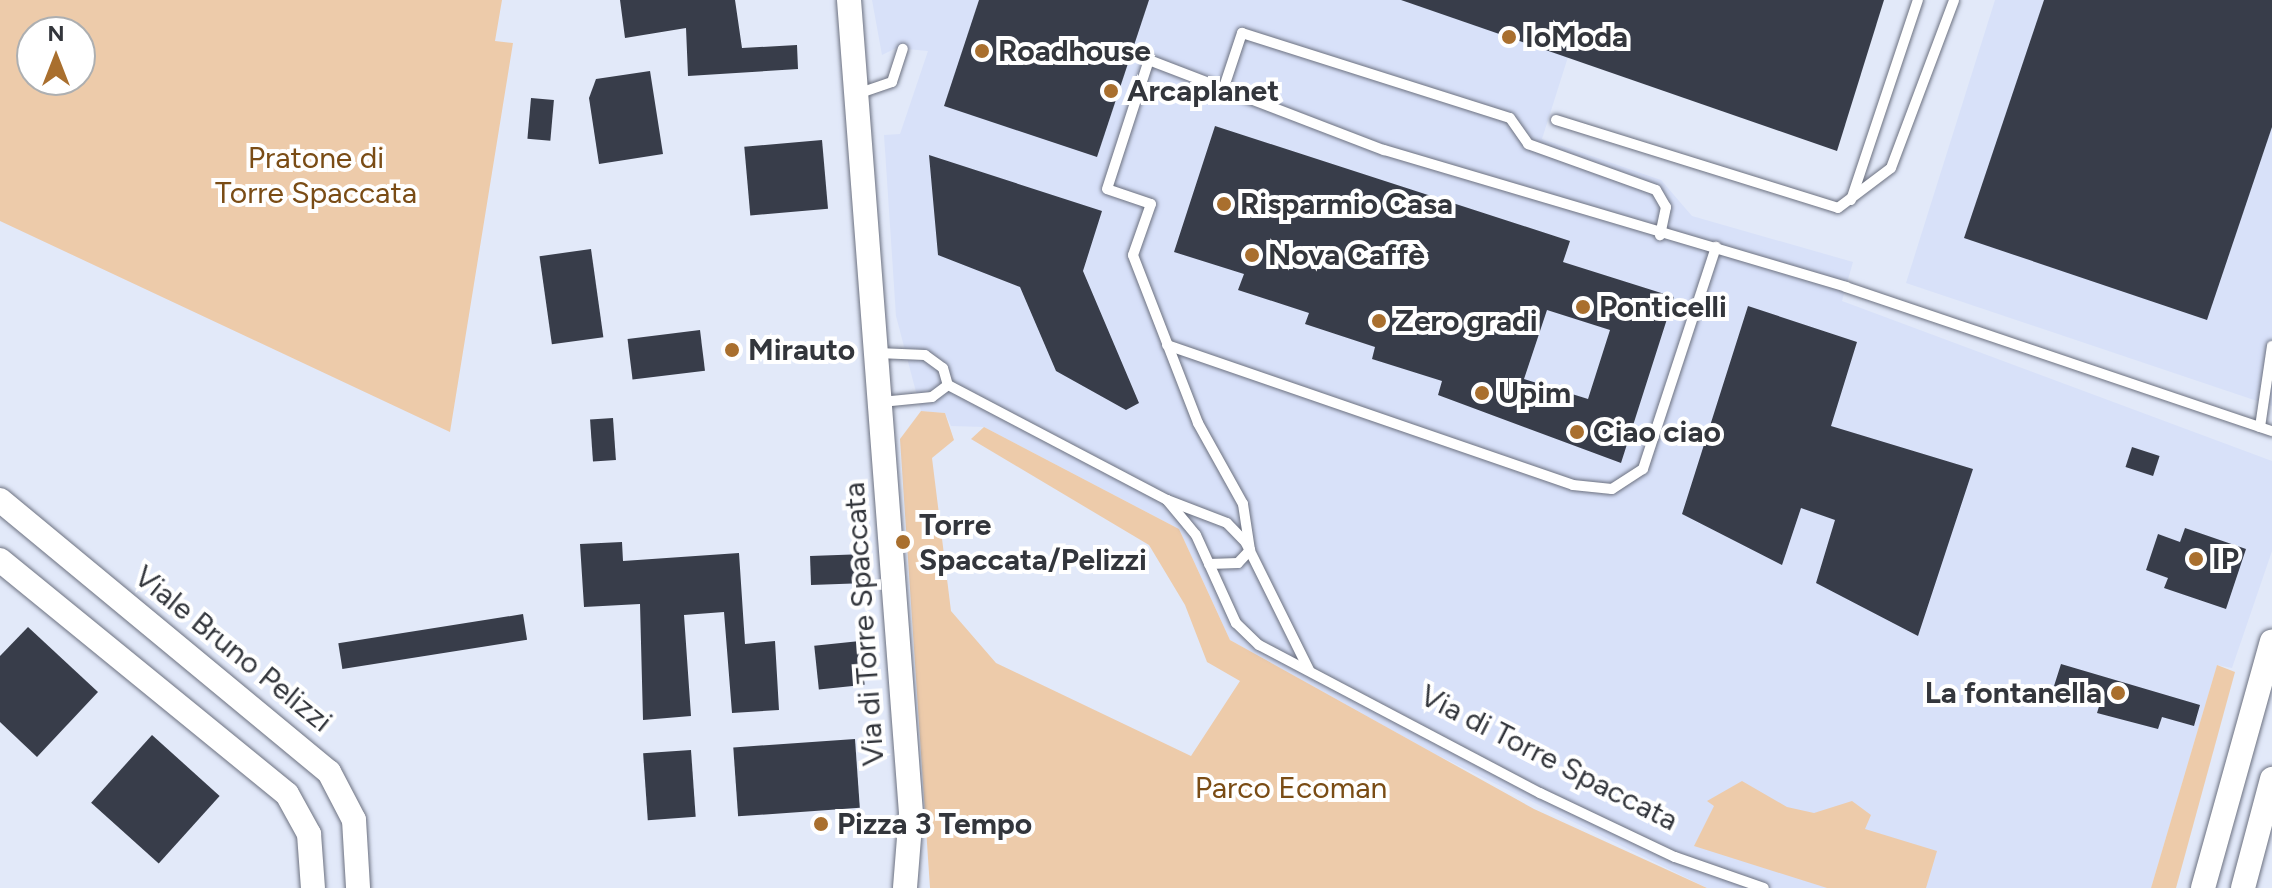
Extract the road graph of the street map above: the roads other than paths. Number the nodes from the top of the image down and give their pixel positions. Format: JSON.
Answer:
{"nodes":[{"id":1,"x":849,"y":0,"type":"edge"},
{"id":2,"x":1918,"y":0,"type":"edge"},
{"id":3,"x":1954,"y":0,"type":"edge"},
{"id":4,"x":903,"y":49,"type":"dead end"},
{"id":5,"x":1225,"y":84,"type":"junction"},
{"id":6,"x":856,"y":95,"type":"junction"},
{"id":7,"x":1556,"y":120,"type":"dead end"},
{"id":8,"x":1851,"y":200,"type":"junction"},
{"id":9,"x":1660,"y":235,"type":"junction"},
{"id":10,"x":1716,"y":247,"type":"junction"},
{"id":11,"x":1167,"y":345,"type":"junction"},
{"id":12,"x":2272,"y":346,"type":"edge"},
{"id":13,"x":875,"y":353,"type":"junction"},
{"id":14,"x":948,"y":385,"type":"junction"},
{"id":15,"x":879,"y":402,"type":"junction"},
{"id":16,"x":2260,"y":427,"type":"junction"},
{"id":17,"x":2272,"y":431,"type":"edge"},
{"id":18,"x":0,"y":500,"type":"edge"},
{"id":19,"x":1167,"y":500,"type":"junction"},
{"id":20,"x":1250,"y":550,"type":"junction"},
{"id":21,"x":0,"y":560,"type":"edge"},
{"id":22,"x":1209,"y":564,"type":"junction"},
{"id":23,"x":2272,"y":641,"type":"edge"},
{"id":24,"x":1310,"y":672,"type":"junction"},
{"id":25,"x":2272,"y":779,"type":"edge"},
{"id":26,"x":313,"y":888,"type":"edge"},
{"id":27,"x":358,"y":888,"type":"edge"},
{"id":28,"x":905,"y":888,"type":"edge"},
{"id":29,"x":1764,"y":888,"type":"edge"},
{"id":30,"x":2203,"y":888,"type":"edge"},
{"id":31,"x":2243,"y":888,"type":"edge"}],
"edges":[{"from":1,"to":6,"type":"street","name":"Via di Torre Spaccata"},
{"from":2,"to":8,"type":"lane"},
{"from":3,"to":8,"type":"lane"},
{"from":4,"to":6,"type":"lane"},
{"from":5,"to":9,"type":"lane"},
{"from":5,"to":9,"type":"lane"},
{"from":5,"to":11,"type":"lane"},
{"from":6,"to":13,"type":"street","name":"Via di Torre Spaccata"},
{"from":7,"to":8,"type":"lane"},
{"from":9,"to":10,"type":"lane"},
{"from":10,"to":11,"type":"lane"},
{"from":10,"to":16,"type":"lane"},
{"from":11,"to":20,"type":"lane"},
{"from":12,"to":16,"type":"lane"},
{"from":13,"to":14,"type":"lane","name":"Via di Torre Spaccata"},
{"from":13,"to":15,"type":"street","name":"Via di Torre Spaccata"},
{"from":14,"to":15,"type":"lane"},
{"from":14,"to":19,"type":"lane","name":"Via di Torre Spaccata"},
{"from":15,"to":28,"type":"street","name":"Via di Torre Spaccata"},
{"from":16,"to":17,"type":"lane"},
{"from":18,"to":27,"type":"street","name":"Viale Bruno Pelizzi"},
{"from":19,"to":20,"type":"lane","name":"Via di Torre Spaccata"},
{"from":19,"to":22,"type":"lane","name":"Via di Torre Spaccata"},
{"from":20,"to":22,"type":"lane"},
{"from":20,"to":24,"type":"lane","name":"Via di Torre Spaccata"},
{"from":21,"to":26,"type":"street"},
{"from":22,"to":24,"type":"lane","name":"Via di Torre Spaccata"},
{"from":23,"to":30,"type":"street"},
{"from":24,"to":29,"type":"lane","name":"Via di Torre Spaccata"},
{"from":25,"to":31,"type":"street"}]}
